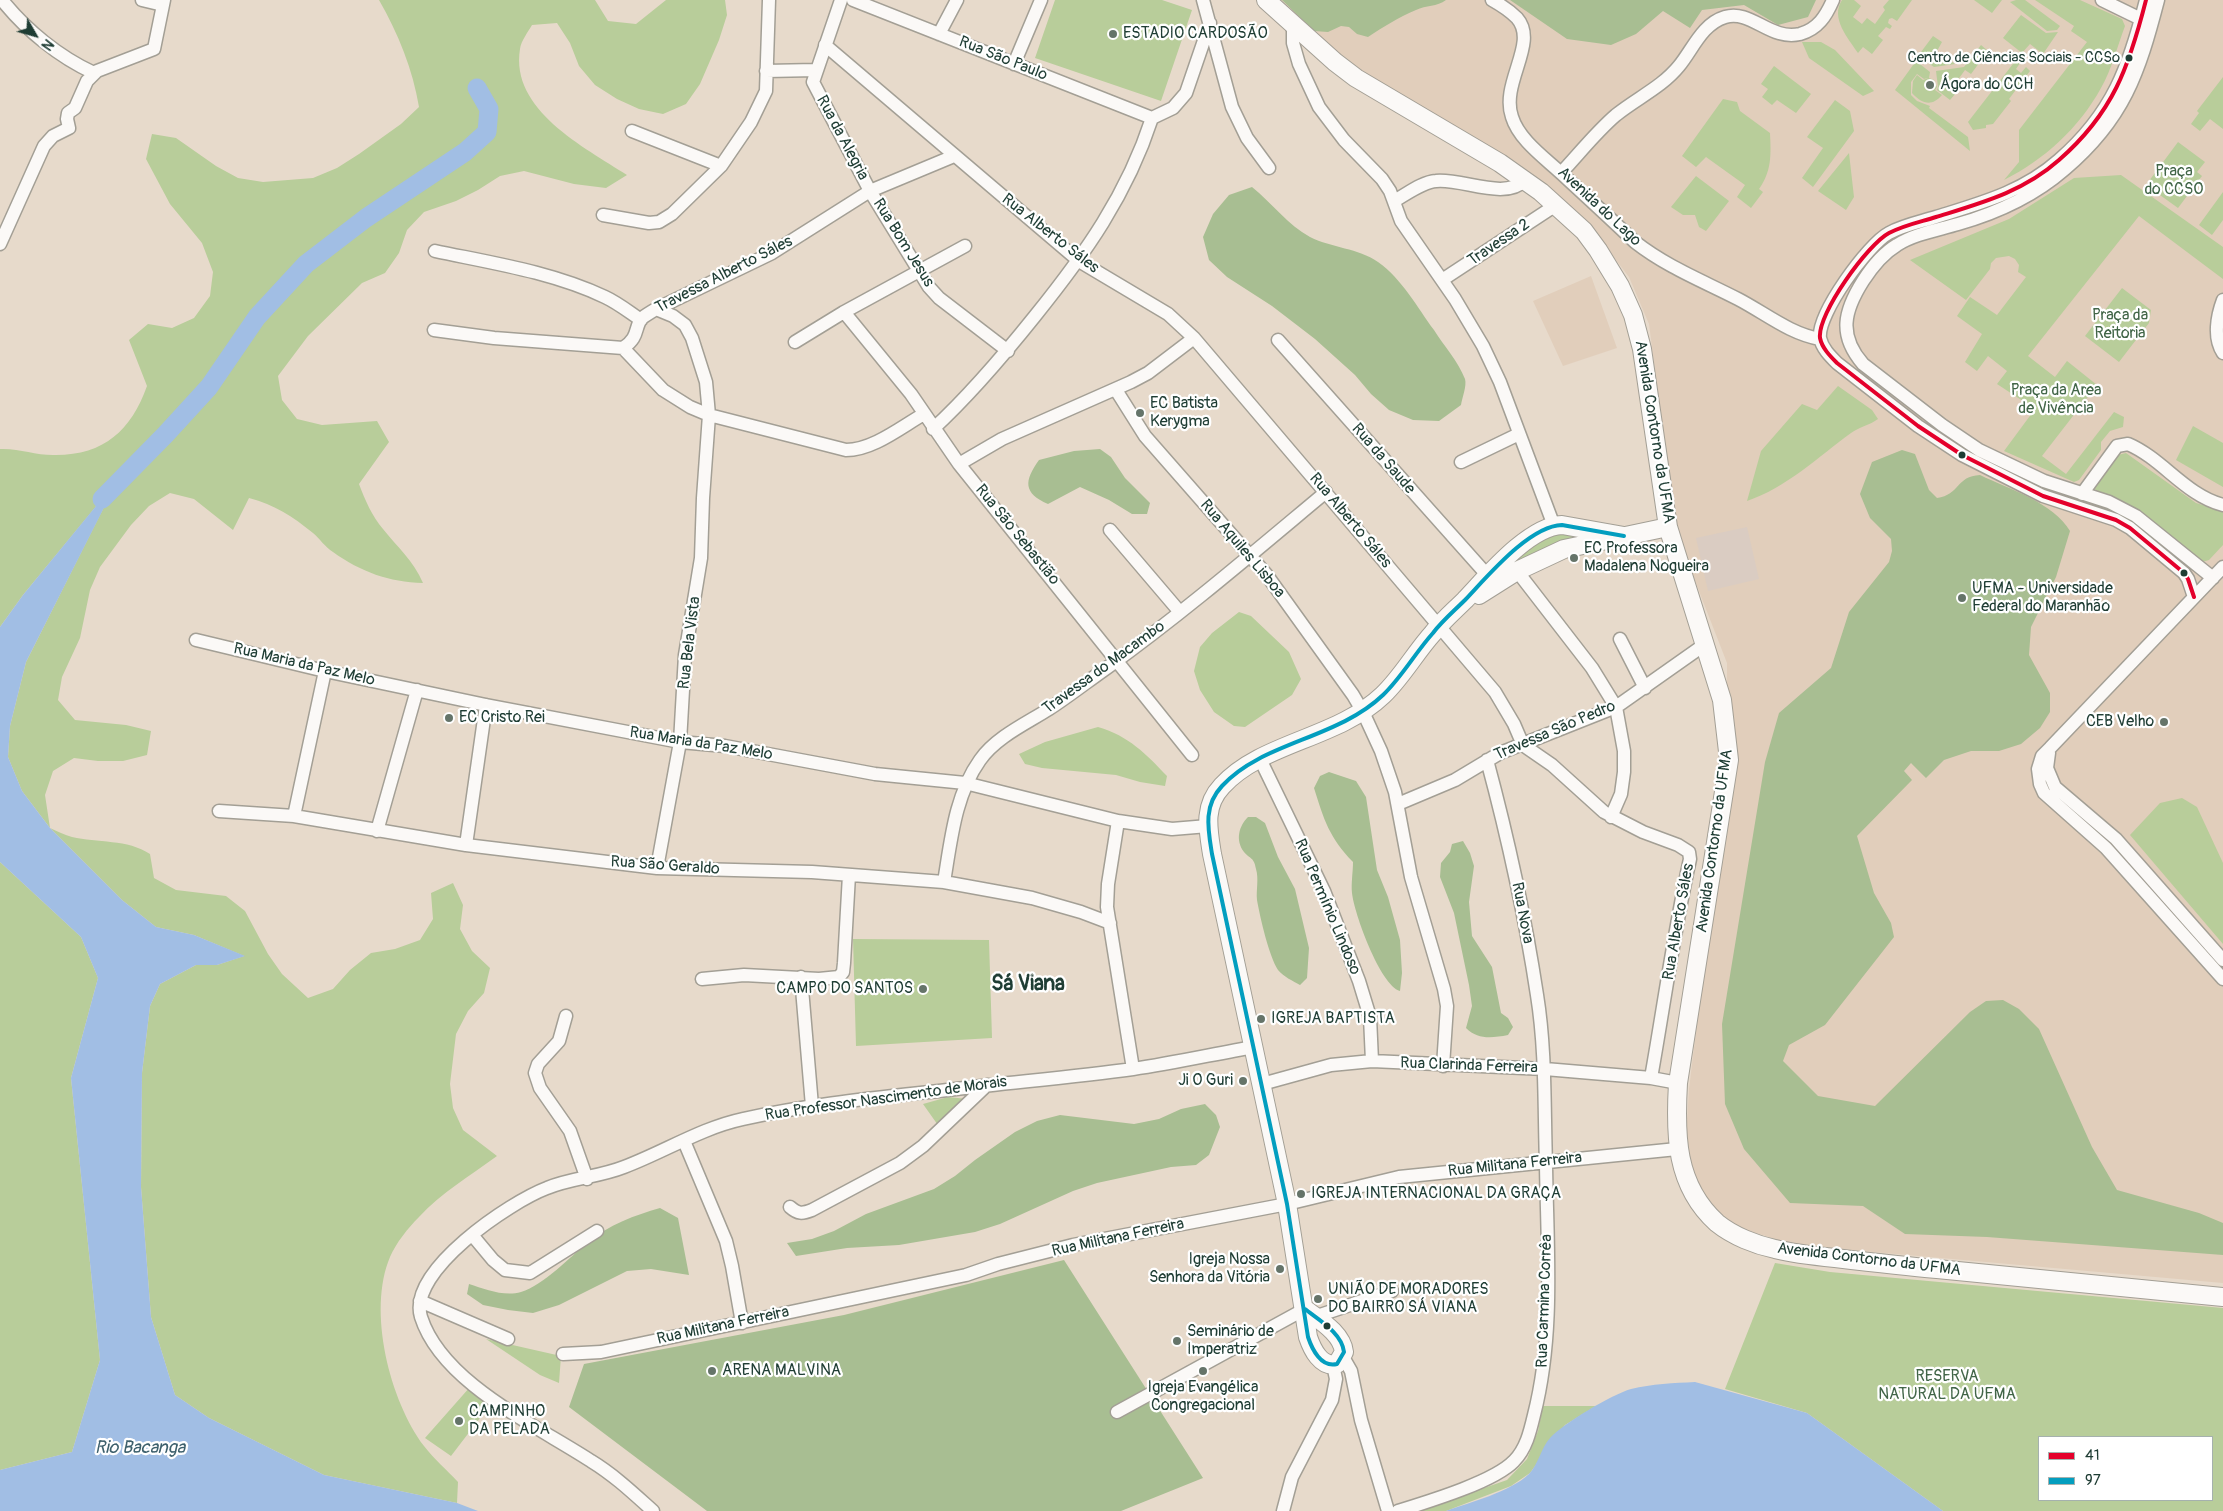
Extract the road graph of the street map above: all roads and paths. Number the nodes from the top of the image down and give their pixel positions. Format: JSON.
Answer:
{"nodes":[{"id":1,"x":2,"y":0,"type":"edge"},
{"id":2,"x":142,"y":0,"type":"edge"},
{"id":3,"x":769,"y":0,"type":"edge"},
{"id":4,"x":841,"y":0,"type":"edge"},
{"id":5,"x":853,"y":0,"type":"edge"},
{"id":6,"x":957,"y":0,"type":"edge"},
{"id":7,"x":1041,"y":0,"type":"edge"},
{"id":8,"x":1203,"y":0,"type":"edge"},
{"id":9,"x":1266,"y":0,"type":"edge"},
{"id":10,"x":1492,"y":0,"type":"edge"},
{"id":11,"x":1833,"y":0,"type":"edge"},
{"id":12,"x":2102,"y":0,"type":"edge"},
{"id":13,"x":2146,"y":0,"type":"edge"},
{"id":14,"x":2158,"y":0,"type":"edge"},
{"id":15,"x":164,"y":3,"type":"edge"},
{"id":16,"x":2146,"y":22,"type":"junction"},
{"id":17,"x":1210,"y":23,"type":"junction"},
{"id":18,"x":1293,"y":25,"type":"junction"},
{"id":19,"x":939,"y":34,"type":"junction"},
{"id":20,"x":825,"y":45,"type":"junction"},
{"id":21,"x":1014,"y":64,"type":"junction"},
{"id":22,"x":816,"y":70,"type":"junction"},
{"id":23,"x":766,"y":71,"type":"junction"},
{"id":24,"x":94,"y":73,"type":"junction"},
{"id":25,"x":1152,"y":118,"type":"junction"},
{"id":26,"x":632,"y":131,"type":"dead end"},
{"id":27,"x":954,"y":156,"type":"junction"},
{"id":28,"x":721,"y":166,"type":"junction"},
{"id":29,"x":1269,"y":168,"type":"dead end"},
{"id":30,"x":1561,"y":173,"type":"junction"},
{"id":31,"x":1525,"y":180,"type":"junction"},
{"id":32,"x":870,"y":191,"type":"junction"},
{"id":33,"x":1394,"y":201,"type":"junction"},
{"id":34,"x":1556,"y":205,"type":"junction"},
{"id":35,"x":603,"y":215,"type":"dead end"},
{"id":36,"x":0,"y":244,"type":"edge"},
{"id":37,"x":965,"y":246,"type":"dead end"},
{"id":38,"x":435,"y":251,"type":"dead end"},
{"id":39,"x":1079,"y":261,"type":"junction"},
{"id":40,"x":920,"y":271,"type":"junction"},
{"id":41,"x":1442,"y":280,"type":"junction"},
{"id":42,"x":2223,"y":300,"type":"edge"},
{"id":43,"x":656,"y":308,"type":"junction"},
{"id":44,"x":844,"y":312,"type":"junction"},
{"id":45,"x":641,"y":320,"type":"junction"},
{"id":46,"x":434,"y":330,"type":"dead end"},
{"id":47,"x":1194,"y":338,"type":"junction"},
{"id":48,"x":1820,"y":339,"type":"junction"},
{"id":49,"x":1278,"y":340,"type":"dead end"},
{"id":50,"x":795,"y":342,"type":"dead end"},
{"id":51,"x":623,"y":348,"type":"junction"},
{"id":52,"x":1008,"y":351,"type":"junction"},
{"id":53,"x":2223,"y":353,"type":"edge"},
{"id":54,"x":1116,"y":390,"type":"junction"},
{"id":55,"x":924,"y":414,"type":"junction"},
{"id":56,"x":709,"y":416,"type":"junction"},
{"id":57,"x":933,"y":429,"type":"junction"},
{"id":58,"x":1519,"y":434,"type":"junction"},
{"id":59,"x":1461,"y":462,"type":"dead end"},
{"id":60,"x":959,"y":464,"type":"junction"},
{"id":61,"x":1326,"y":492,"type":"junction"},
{"id":62,"x":2082,"y":494,"type":"junction"},
{"id":63,"x":2108,"y":502,"type":"junction"},
{"id":64,"x":2223,"y":505,"type":"edge"},
{"id":65,"x":2102,"y":513,"type":"junction"},
{"id":66,"x":1554,"y":526,"type":"junction"},
{"id":67,"x":1668,"y":527,"type":"junction"},
{"id":68,"x":1110,"y":530,"type":"dead end"},
{"id":69,"x":1624,"y":536,"type":"junction"},
{"id":70,"x":1250,"y":556,"type":"junction"},
{"id":71,"x":2223,"y":567,"type":"edge"},
{"id":72,"x":1517,"y":571,"type":"junction"},
{"id":73,"x":1488,"y":576,"type":"junction"},
{"id":74,"x":2213,"y":578,"type":"junction"},
{"id":75,"x":2194,"y":597,"type":"junction"},
{"id":76,"x":1179,"y":611,"type":"junction"},
{"id":77,"x":1454,"y":611,"type":"junction"},
{"id":78,"x":1438,"y":627,"type":"junction"},
{"id":79,"x":1620,"y":639,"type":"dead end"},
{"id":80,"x":196,"y":640,"type":"dead end"},
{"id":81,"x":1704,"y":645,"type":"junction"},
{"id":82,"x":1116,"y":661,"type":"junction"},
{"id":83,"x":325,"y":671,"type":"junction"},
{"id":84,"x":1645,"y":688,"type":"junction"},
{"id":85,"x":417,"y":690,"type":"junction"},
{"id":86,"x":486,"y":705,"type":"junction"},
{"id":87,"x":1616,"y":707,"type":"junction"},
{"id":88,"x":1363,"y":712,"type":"junction"},
{"id":89,"x":680,"y":742,"type":"junction"},
{"id":90,"x":1523,"y":745,"type":"junction"},
{"id":91,"x":2050,"y":748,"type":"junction"},
{"id":92,"x":1192,"y":756,"type":"dead end"},
{"id":93,"x":1260,"y":759,"type":"junction"},
{"id":94,"x":1487,"y":760,"type":"junction"},
{"id":95,"x":966,"y":783,"type":"junction"},
{"id":96,"x":1398,"y":804,"type":"junction"},
{"id":97,"x":219,"y":812,"type":"dead end"},
{"id":98,"x":294,"y":816,"type":"junction"},
{"id":99,"x":1611,"y":817,"type":"junction"},
{"id":100,"x":1118,"y":822,"type":"junction"},
{"id":101,"x":1208,"y":826,"type":"junction"},
{"id":102,"x":377,"y":831,"type":"junction"},
{"id":103,"x":466,"y":845,"type":"junction"},
{"id":104,"x":657,"y":868,"type":"junction"},
{"id":105,"x":849,"y":875,"type":"junction"},
{"id":106,"x":944,"y":882,"type":"junction"},
{"id":107,"x":1110,"y":923,"type":"junction"},
{"id":108,"x":2223,"y":960,"type":"edge"},
{"id":109,"x":801,"y":977,"type":"junction"},
{"id":110,"x":702,"y":979,"type":"dead end"},
{"id":111,"x":2223,"y":979,"type":"edge"},
{"id":112,"x":566,"y":1016,"type":"dead end"},
{"id":113,"x":1254,"y":1047,"type":"junction"},
{"id":114,"x":1372,"y":1061,"type":"junction"},
{"id":115,"x":1444,"y":1066,"type":"junction"},
{"id":116,"x":1133,"y":1069,"type":"junction"},
{"id":117,"x":1545,"y":1069,"type":"junction"},
{"id":118,"x":1652,"y":1078,"type":"junction"},
{"id":119,"x":1678,"y":1083,"type":"junction"},
{"id":120,"x":1262,"y":1084,"type":"junction"},
{"id":121,"x":987,"y":1085,"type":"junction"},
{"id":122,"x":812,"y":1106,"type":"junction"},
{"id":123,"x":684,"y":1141,"type":"junction"},
{"id":124,"x":1677,"y":1149,"type":"junction"},
{"id":125,"x":1546,"y":1162,"type":"junction"},
{"id":126,"x":587,"y":1178,"type":"junction"},
{"id":127,"x":1287,"y":1204,"type":"junction"},
{"id":128,"x":790,"y":1207,"type":"dead end"},
{"id":129,"x":597,"y":1231,"type":"dead end"},
{"id":130,"x":473,"y":1236,"type":"junction"},
{"id":131,"x":1392,"y":1291,"type":"dead end"},
{"id":132,"x":2223,"y":1297,"type":"edge"},
{"id":133,"x":420,"y":1301,"type":"junction"},
{"id":134,"x":1310,"y":1313,"type":"junction"},
{"id":135,"x":742,"y":1323,"type":"junction"},
{"id":136,"x":508,"y":1339,"type":"dead end"},
{"id":137,"x":563,"y":1354,"type":"dead end"},
{"id":138,"x":1338,"y":1361,"type":"junction"},
{"id":139,"x":1117,"y":1412,"type":"dead end"},
{"id":140,"x":653,"y":1511,"type":"edge"},
{"id":141,"x":1283,"y":1511,"type":"edge"},
{"id":142,"x":1388,"y":1511,"type":"edge"},
{"id":143,"x":1398,"y":1511,"type":"edge"}],
"edges":[{"from":1,"to":24,"type":"street"},
{"from":2,"to":15,"type":"street"},
{"from":3,"to":23,"type":"street"},
{"from":4,"to":20,"type":"street","name":"Rua da Alegria"},
{"from":5,"to":19,"type":"street","name":"Rua São Paulo"},
{"from":6,"to":19,"type":"street"},
{"from":7,"to":21,"type":"street"},
{"from":8,"to":17,"type":"street"},
{"from":9,"to":18,"type":"main road","name":"Avenida Contorno da UFMA"},
{"from":10,"to":30,"type":"street","name":"Avenida do Lago"},
{"from":11,"to":30,"type":"street"},
{"from":12,"to":16,"type":"street"},
{"from":13,"to":16,"type":"street"},
{"from":14,"to":16,"type":"street"},
{"from":15,"to":24,"type":"street"},
{"from":16,"to":48,"type":"street"},
{"from":16,"to":62,"type":"street"},
{"from":17,"to":25,"type":"street"},
{"from":17,"to":29,"type":"street"},
{"from":18,"to":31,"type":"main road","name":"Avenida Contorno da UFMA"},
{"from":18,"to":33,"type":"street"},
{"from":19,"to":21,"type":"street","name":"Rua São Paulo"},
{"from":20,"to":22,"type":"street","name":"Rua da Alegria"},
{"from":20,"to":27,"type":"street","name":"Rua Alberto Sáles"},
{"from":21,"to":25,"type":"street","name":"Rua São Paulo"},
{"from":22,"to":23,"type":"street"},
{"from":22,"to":32,"type":"street","name":"Rua da Alegria"},
{"from":23,"to":28,"type":"street"},
{"from":24,"to":36,"type":"street"},
{"from":25,"to":39,"type":"street"},
{"from":26,"to":28,"type":"street"},
{"from":27,"to":32,"type":"street","name":"Travessa Alberto Sáles"},
{"from":27,"to":39,"type":"street","name":"Rua Alberto Sáles"},
{"from":28,"to":35,"type":"street"},
{"from":30,"to":48,"type":"street","name":"Avenida do Lago"},
{"from":31,"to":33,"type":"street"},
{"from":31,"to":34,"type":"main road","name":"Avenida Contorno da UFMA"},
{"from":32,"to":40,"type":"street","name":"Rua Bom Jesus"},
{"from":32,"to":43,"type":"street","name":"Travessa Alberto Sáles"},
{"from":33,"to":41,"type":"street"},
{"from":34,"to":41,"type":"street","name":"Travessa 2"},
{"from":34,"to":67,"type":"main road","name":"Avenida Contorno da UFMA"},
{"from":37,"to":40,"type":"street"},
{"from":38,"to":45,"type":"street"},
{"from":39,"to":47,"type":"street","name":"Rua Alberto Sáles"},
{"from":39,"to":52,"type":"street"},
{"from":40,"to":44,"type":"street"},
{"from":40,"to":52,"type":"street","name":"Rua Bom Jesus"},
{"from":41,"to":58,"type":"street"},
{"from":42,"to":53,"type":"street"},
{"from":43,"to":45,"type":"street","name":"Travessa Alberto Sáles"},
{"from":43,"to":56,"type":"street","name":"Rua Bela Vista"},
{"from":44,"to":50,"type":"street"},
{"from":44,"to":55,"type":"street","name":"Rua São Sebastião"},
{"from":45,"to":51,"type":"street","name":"Travessa Alberto Sáles"},
{"from":46,"to":51,"type":"street"},
{"from":47,"to":54,"type":"street"},
{"from":47,"to":61,"type":"street","name":"Rua Alberto Sáles"},
{"from":48,"to":65,"type":"street"},
{"from":49,"to":73,"type":"street","name":"Rua da Saude"},
{"from":51,"to":56,"type":"street"},
{"from":52,"to":57,"type":"street"},
{"from":54,"to":60,"type":"street"},
{"from":54,"to":70,"type":"street","name":"Rua Aquiles Lisboa"},
{"from":55,"to":56,"type":"street"},
{"from":55,"to":57,"type":"street","name":"Rua São Sebastião"},
{"from":56,"to":89,"type":"street","name":"Rua Bela Vista"},
{"from":57,"to":60,"type":"street","name":"Rua São Sebastião"},
{"from":58,"to":59,"type":"street"},
{"from":58,"to":66,"type":"street"},
{"from":60,"to":82,"type":"street","name":"Rua São Sebastião"},
{"from":61,"to":70,"type":"street","name":"Travessa do Macambo"},
{"from":61,"to":78,"type":"street","name":"Rua Alberto Sáles"},
{"from":62,"to":63,"type":"street"},
{"from":62,"to":64,"type":"street"},
{"from":63,"to":65,"type":"street"},
{"from":63,"to":74,"type":"street"},
{"from":65,"to":75,"type":"street"},
{"from":66,"to":69,"type":"main road"},
{"from":66,"to":73,"type":"main road"},
{"from":67,"to":69,"type":"main road"},
{"from":67,"to":81,"type":"main road","name":"Avenida Contorno da UFMA"},
{"from":68,"to":76,"type":"street"},
{"from":69,"to":72,"type":"main road"},
{"from":70,"to":76,"type":"street","name":"Travessa do Macambo"},
{"from":70,"to":88,"type":"street","name":"Rua Aquiles Lisboa"},
{"from":71,"to":74,"type":"street"},
{"from":72,"to":77,"type":"main road"},
{"from":72,"to":87,"type":"street"},
{"from":73,"to":77,"type":"main road"},
{"from":74,"to":75,"type":"street"},
{"from":75,"to":91,"type":"street"},
{"from":76,"to":82,"type":"street","name":"Travessa do Macambo"},
{"from":77,"to":78,"type":"main road"},
{"from":78,"to":88,"type":"main road"},
{"from":78,"to":90,"type":"street","name":"Rua Alberto Sáles"},
{"from":79,"to":84,"type":"street"},
{"from":80,"to":83,"type":"street","name":"Rua Maria da Paz Melo"},
{"from":81,"to":84,"type":"street","name":"Travessa São Pedro"},
{"from":81,"to":119,"type":"main road","name":"Avenida Contorno da UFMA"},
{"from":82,"to":92,"type":"street","name":"Rua São Sebastião"},
{"from":82,"to":95,"type":"street","name":"Travessa do Macambo"},
{"from":83,"to":85,"type":"street","name":"Rua Maria da Paz Melo"},
{"from":83,"to":98,"type":"street"},
{"from":84,"to":87,"type":"street","name":"Travessa São Pedro"},
{"from":85,"to":86,"type":"street","name":"Rua Maria da Paz Melo"},
{"from":85,"to":102,"type":"street"},
{"from":86,"to":89,"type":"street","name":"Rua Maria da Paz Melo"},
{"from":86,"to":103,"type":"street"},
{"from":87,"to":90,"type":"street","name":"Travessa São Pedro"},
{"from":87,"to":99,"type":"street"},
{"from":88,"to":93,"type":"main road"},
{"from":88,"to":96,"type":"street","name":"Rua Aquiles Lisboa"},
{"from":89,"to":95,"type":"street","name":"Rua Maria da Paz Melo"},
{"from":89,"to":104,"type":"street","name":"Rua Bela Vista"},
{"from":90,"to":94,"type":"street","name":"Travessa São Pedro"},
{"from":90,"to":99,"type":"street","name":"Rua Alberto Sáles"},
{"from":91,"to":108,"type":"street"},
{"from":91,"to":111,"type":"street"},
{"from":93,"to":101,"type":"main road"},
{"from":93,"to":114,"type":"street","name":"Rua Permínio Lindoso"},
{"from":94,"to":96,"type":"street","name":"Travessa São Pedro"},
{"from":94,"to":117,"type":"street","name":"Rua Nova"},
{"from":95,"to":100,"type":"street","name":"Rua Maria da Paz Melo"},
{"from":95,"to":106,"type":"street","name":"Travessa do Macambo"},
{"from":96,"to":115,"type":"street","name":"Rua Aquiles Lisboa"},
{"from":97,"to":98,"type":"street","name":"Rua São Geraldo"},
{"from":98,"to":102,"type":"street","name":"Rua São Geraldo"},
{"from":99,"to":118,"type":"street","name":"Rua Alberto Sáles"},
{"from":100,"to":101,"type":"street","name":"Rua Maria da Paz Melo"},
{"from":100,"to":107,"type":"street"},
{"from":101,"to":113,"type":"main road"},
{"from":102,"to":103,"type":"street","name":"Rua São Geraldo"},
{"from":103,"to":104,"type":"street","name":"Rua São Geraldo"},
{"from":104,"to":105,"type":"street","name":"Rua São Geraldo"},
{"from":105,"to":106,"type":"street","name":"Rua São Geraldo"},
{"from":105,"to":109,"type":"street"},
{"from":106,"to":107,"type":"street","name":"Rua São Geraldo"},
{"from":107,"to":116,"type":"street"},
{"from":109,"to":110,"type":"street"},
{"from":109,"to":122,"type":"street"},
{"from":112,"to":126,"type":"street"},
{"from":113,"to":116,"type":"street","name":"Rua Professor Nascimento de Morais"},
{"from":113,"to":120,"type":"main road"},
{"from":114,"to":115,"type":"street","name":"Rua Clarinda Ferreira"},
{"from":114,"to":120,"type":"street","name":"Rua Clarinda Ferreira"},
{"from":115,"to":117,"type":"street","name":"Rua Clarinda Ferreira"},
{"from":116,"to":121,"type":"street","name":"Rua Professor Nascimento de Morais"},
{"from":117,"to":118,"type":"street","name":"Rua Clarinda Ferreira"},
{"from":117,"to":125,"type":"street","name":"Rua Carmina Corrêa"},
{"from":118,"to":119,"type":"street","name":"Rua Clarinda Ferreira"},
{"from":119,"to":124,"type":"main road","name":"Avenida Contorno da UFMA"},
{"from":120,"to":127,"type":"main road"},
{"from":121,"to":122,"type":"street","name":"Rua Professor Nascimento de Morais"},
{"from":121,"to":128,"type":"street"},
{"from":122,"to":123,"type":"street","name":"Rua Professor Nascimento de Morais"},
{"from":123,"to":126,"type":"street","name":"Rua Professor Nascimento de Morais"},
{"from":123,"to":135,"type":"street"},
{"from":124,"to":125,"type":"street","name":"Rua Militana Ferreira"},
{"from":124,"to":132,"type":"main road","name":"Avenida Contorno da UFMA"},
{"from":125,"to":127,"type":"street","name":"Rua Militana Ferreira"},
{"from":125,"to":143,"type":"street","name":"Rua Carmina Corrêa"},
{"from":126,"to":130,"type":"street","name":"Rua Professor Nascimento de Morais"},
{"from":127,"to":134,"type":"main road"},
{"from":127,"to":135,"type":"street","name":"Rua Militana Ferreira"},
{"from":129,"to":130,"type":"street"},
{"from":130,"to":133,"type":"street"},
{"from":131,"to":134,"type":"street"},
{"from":133,"to":136,"type":"street"},
{"from":133,"to":140,"type":"street"},
{"from":134,"to":138,"type":"main road"},
{"from":134,"to":138,"type":"main road"},
{"from":134,"to":139,"type":"street"},
{"from":135,"to":137,"type":"street","name":"Rua Militana Ferreira"},
{"from":138,"to":141,"type":"street"},
{"from":138,"to":142,"type":"street"}]}
